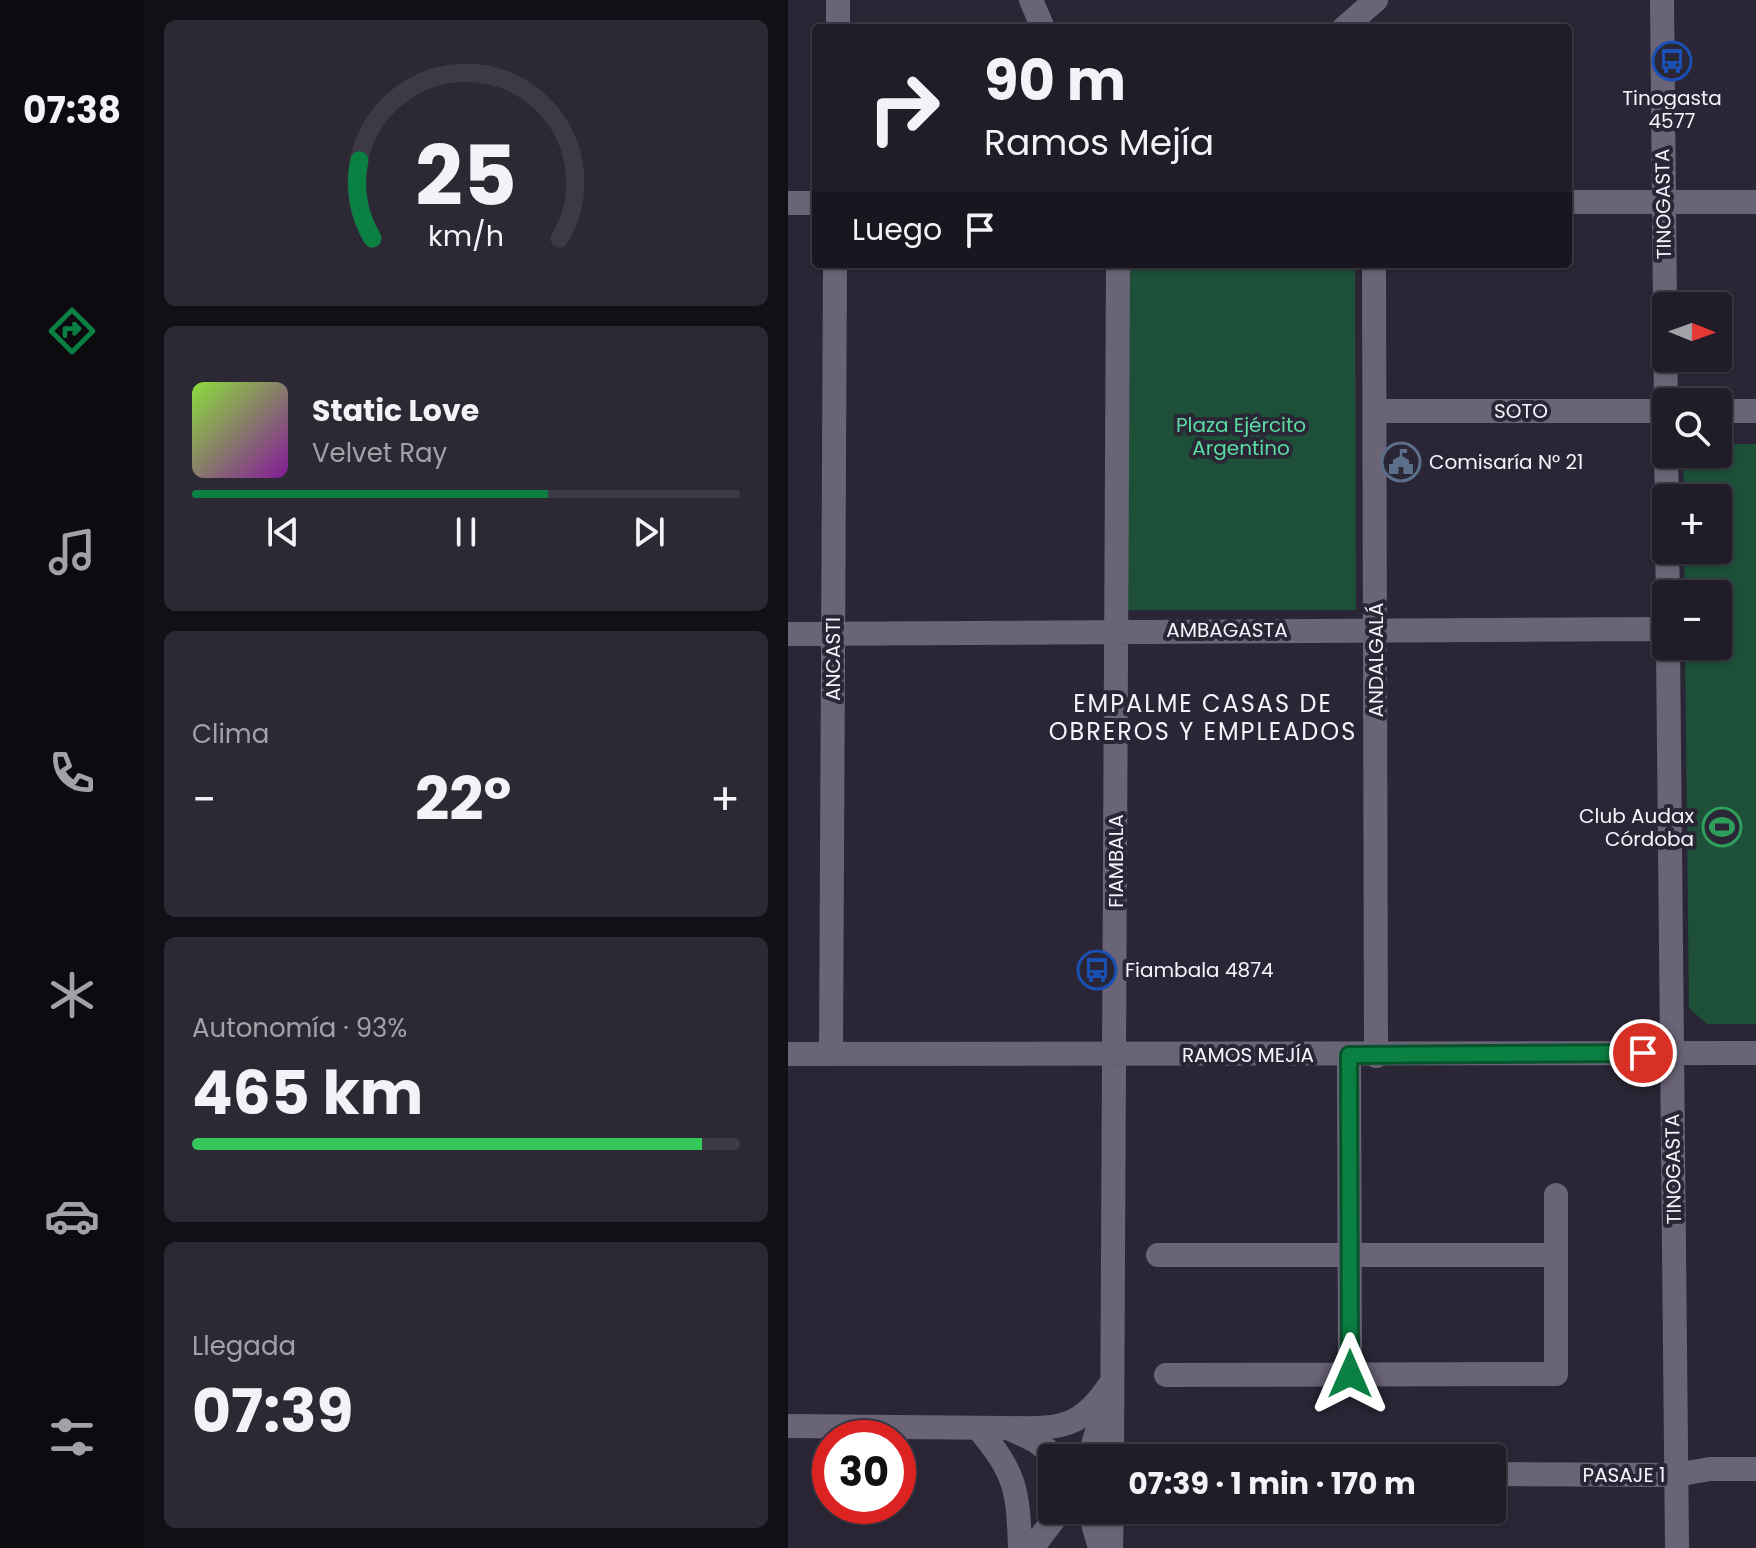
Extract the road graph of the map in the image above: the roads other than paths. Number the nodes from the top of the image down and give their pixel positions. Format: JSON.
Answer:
{"nodes":[{"id":1,"x":838,"y":0,"type":"edge"},
{"id":2,"x":1031,"y":0,"type":"edge"},
{"id":3,"x":1376,"y":0,"type":"edge"},
{"id":4,"x":1662,"y":0,"type":"edge"},
{"id":5,"x":838,"y":24,"type":"edge"},
{"id":6,"x":1041,"y":24,"type":"edge"},
{"id":7,"x":1349,"y":24,"type":"edge"},
{"id":8,"x":1375,"y":24,"type":"edge"},
{"id":9,"x":1572,"y":202,"type":"edge"},
{"id":10,"x":1662,"y":202,"type":"junction"},
{"id":11,"x":1756,"y":202,"type":"edge"},
{"id":12,"x":788,"y":203,"type":"edge"},
{"id":13,"x":812,"y":203,"type":"edge"},
{"id":14,"x":835,"y":268,"type":"edge"},
{"id":15,"x":1118,"y":268,"type":"edge"},
{"id":16,"x":1374,"y":268,"type":"edge"},
{"id":17,"x":1666,"y":388,"type":"edge"},
{"id":18,"x":1652,"y":410,"type":"edge"},
{"id":19,"x":1375,"y":411,"type":"junction"},
{"id":20,"x":1732,"y":411,"type":"edge"},
{"id":21,"x":1756,"y":411,"type":"edge"},
{"id":22,"x":1375,"y":629,"type":"junction"},
{"id":23,"x":1652,"y":629,"type":"edge"},
{"id":24,"x":1117,"y":631,"type":"junction"},
{"id":25,"x":788,"y":634,"type":"edge"},
{"id":26,"x":833,"y":634,"type":"junction"},
{"id":27,"x":1668,"y":660,"type":"edge"},
{"id":28,"x":1672,"y":1053,"type":"junction"},
{"id":29,"x":1756,"y":1053,"type":"edge"},
{"id":30,"x":788,"y":1054,"type":"edge"},
{"id":31,"x":831,"y":1054,"type":"junction"},
{"id":32,"x":1114,"y":1055,"type":"junction"},
{"id":33,"x":1349,"y":1055,"type":"junction"},
{"id":34,"x":1376,"y":1056,"type":"junction"},
{"id":35,"x":1556,"y":1195,"type":"dead end"},
{"id":36,"x":1350,"y":1254,"type":"junction"},
{"id":37,"x":1158,"y":1255,"type":"dead end"},
{"id":38,"x":1556,"y":1255,"type":"junction"},
{"id":39,"x":1350,"y":1374,"type":"junction"},
{"id":40,"x":1166,"y":1375,"type":"dead end"},
{"id":41,"x":1112,"y":1381,"type":"junction"},
{"id":42,"x":788,"y":1426,"type":"edge"},
{"id":43,"x":978,"y":1428,"type":"junction"},
{"id":44,"x":1008,"y":1428,"type":"junction"},
{"id":45,"x":1039,"y":1444,"type":"edge"},
{"id":46,"x":1093,"y":1444,"type":"edge"},
{"id":47,"x":1112,"y":1444,"type":"edge"},
{"id":48,"x":1756,"y":1469,"type":"edge"},
{"id":49,"x":1506,"y":1474,"type":"edge"},
{"id":50,"x":1676,"y":1475,"type":"junction"},
{"id":51,"x":1050,"y":1524,"type":"edge"},
{"id":52,"x":1093,"y":1524,"type":"edge"},
{"id":53,"x":1112,"y":1524,"type":"edge"},
{"id":54,"x":1020,"y":1548,"type":"edge"},
{"id":55,"x":1032,"y":1548,"type":"edge"},
{"id":56,"x":1100,"y":1548,"type":"edge"},
{"id":57,"x":1111,"y":1548,"type":"edge"},
{"id":58,"x":1677,"y":1548,"type":"edge"}],
"edges":[{"from":1,"to":5,"type":"street"},
{"from":2,"to":6,"type":"street"},
{"from":3,"to":7,"type":"street"},
{"from":3,"to":8,"type":"street"},
{"from":4,"to":10,"type":"street","name":"TINOGASTA"},
{"from":9,"to":10,"type":"street"},
{"from":10,"to":11,"type":"street"},
{"from":10,"to":17,"type":"street","name":"TINOGASTA"},
{"from":12,"to":13,"type":"street"},
{"from":14,"to":26,"type":"street","name":"ANCASTI"},
{"from":15,"to":24,"type":"street","name":"FIAMBALA"},
{"from":16,"to":19,"type":"street","name":"ANDALGALÁ"},
{"from":18,"to":19,"type":"street","name":"SOTO"},
{"from":19,"to":22,"type":"street","name":"ANDALGALÁ"},
{"from":20,"to":21,"type":"street"},
{"from":22,"to":23,"type":"street","name":"AMBAGASTA"},
{"from":22,"to":24,"type":"street","name":"AMBAGASTA"},
{"from":22,"to":34,"type":"street","name":"ANDALGALÁ"},
{"from":24,"to":26,"type":"street","name":"AMBAGASTA"},
{"from":24,"to":32,"type":"street","name":"FIAMBALA"},
{"from":25,"to":26,"type":"street","name":"AMBAGASTA"},
{"from":26,"to":31,"type":"street","name":"ANCASTI"},
{"from":27,"to":28,"type":"street","name":"TINOGASTA"},
{"from":28,"to":29,"type":"street","name":"RAMOS MEJÍA"},
{"from":28,"to":34,"type":"street","name":"RAMOS MEJÍA"},
{"from":28,"to":50,"type":"street","name":"TINOGASTA"},
{"from":30,"to":31,"type":"street","name":"RAMOS MEJÍA"},
{"from":31,"to":32,"type":"street","name":"RAMOS MEJÍA"},
{"from":32,"to":33,"type":"street","name":"RAMOS MEJÍA"},
{"from":32,"to":41,"type":"street","name":"FIAMBALA"},
{"from":33,"to":34,"type":"street","name":"RAMOS MEJÍA"},
{"from":33,"to":36,"type":"street"},
{"from":35,"to":38,"type":"street"},
{"from":36,"to":37,"type":"street"},
{"from":36,"to":38,"type":"street"},
{"from":36,"to":39,"type":"street"},
{"from":38,"to":39,"type":"street"},
{"from":39,"to":40,"type":"street"},
{"from":41,"to":44,"type":"street"},
{"from":41,"to":46,"type":"street"},
{"from":41,"to":47,"type":"street","name":"FIAMBALA"},
{"from":42,"to":43,"type":"street"},
{"from":43,"to":44,"type":"street"},
{"from":43,"to":54,"type":"street"},
{"from":44,"to":45,"type":"street"},
{"from":48,"to":50,"type":"street","name":"PASAJE 1"},
{"from":49,"to":50,"type":"street","name":"PASAJE 1"},
{"from":50,"to":58,"type":"street","name":"TINOGASTA"},
{"from":51,"to":55,"type":"street"},
{"from":52,"to":56,"type":"street"},
{"from":53,"to":57,"type":"street"}]}
